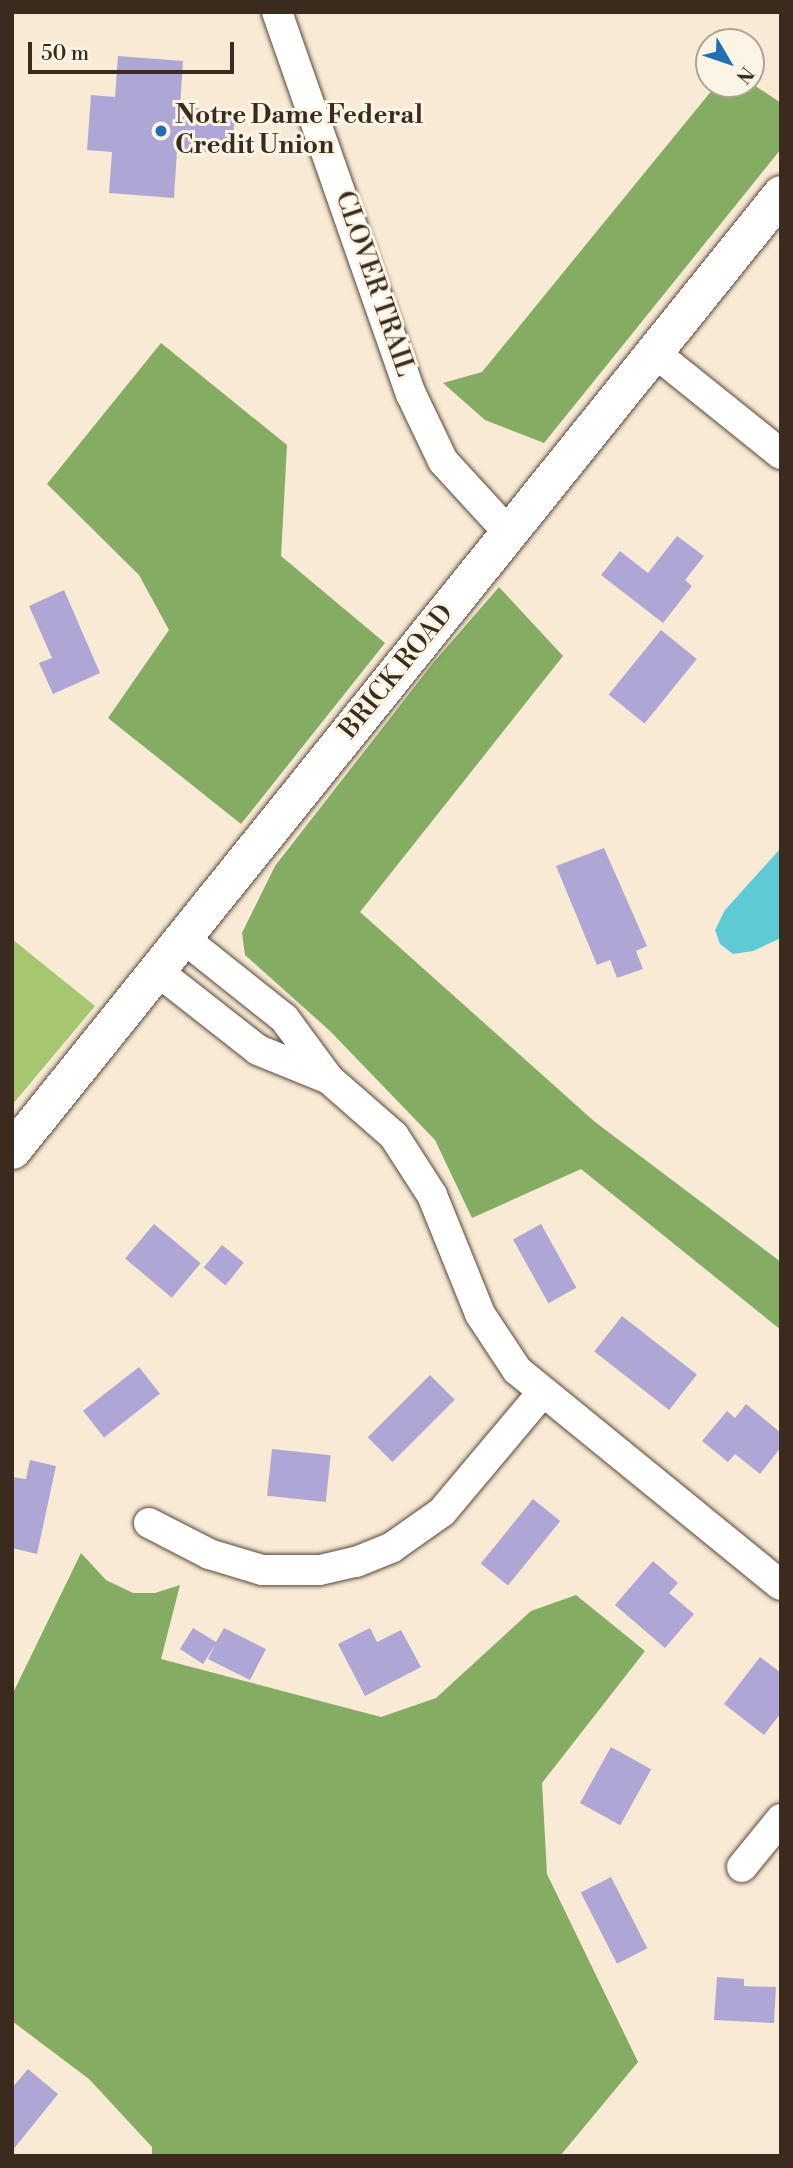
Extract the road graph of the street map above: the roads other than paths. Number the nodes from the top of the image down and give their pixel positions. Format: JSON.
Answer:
{"nodes":[{"id":1,"x":277,"y":12,"type":"edge"},
{"id":2,"x":781,"y":194,"type":"edge"},
{"id":3,"x":654,"y":352,"type":"junction"},
{"id":4,"x":781,"y":454,"type":"edge"},
{"id":5,"x":509,"y":533,"type":"junction"},
{"id":6,"x":183,"y":937,"type":"junction"},
{"id":7,"x":156,"y":970,"type":"junction"},
{"id":8,"x":330,"y":1080,"type":"junction"},
{"id":9,"x":12,"y":1150,"type":"edge"},
{"id":10,"x":542,"y":1393,"type":"junction"},
{"id":11,"x":149,"y":1523,"type":"dead end"},
{"id":12,"x":781,"y":1585,"type":"edge"},
{"id":13,"x":781,"y":1819,"type":"edge"},
{"id":14,"x":743,"y":1867,"type":"dead end"}],
"edges":[{"from":1,"to":5,"type":"street","name":"CLOVER TRAIL"},
{"from":2,"to":3,"type":"street","name":"BRICK ROAD"},
{"from":3,"to":4,"type":"street"},
{"from":3,"to":5,"type":"street","name":"BRICK ROAD"},
{"from":5,"to":6,"type":"street","name":"BRICK ROAD"},
{"from":6,"to":7,"type":"street","name":"BRICK ROAD"},
{"from":6,"to":8,"type":"street"},
{"from":7,"to":8,"type":"street"},
{"from":7,"to":9,"type":"street","name":"BRICK ROAD"},
{"from":8,"to":10,"type":"street"},
{"from":10,"to":11,"type":"street"},
{"from":10,"to":12,"type":"street"},
{"from":13,"to":14,"type":"street"}]}
